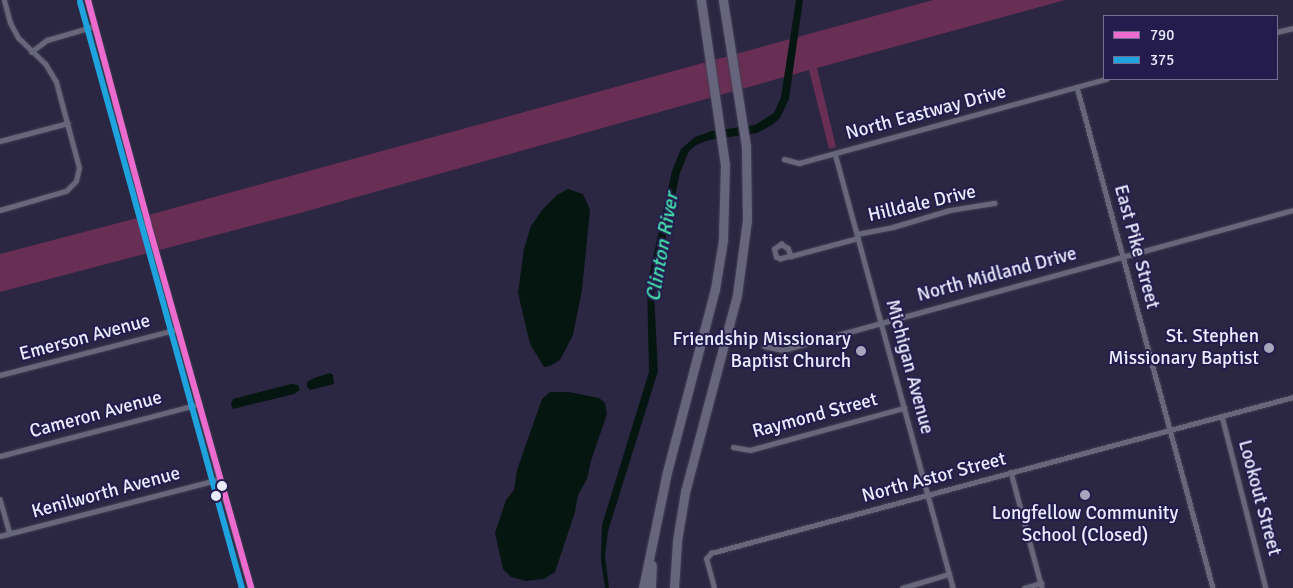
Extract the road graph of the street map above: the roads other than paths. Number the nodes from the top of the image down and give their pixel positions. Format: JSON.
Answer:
{"nodes":[{"id":1,"x":4,"y":0,"type":"edge"},
{"id":2,"x":88,"y":0,"type":"edge"},
{"id":3,"x":700,"y":0,"type":"edge"},
{"id":4,"x":723,"y":0,"type":"edge"},
{"id":5,"x":95,"y":26,"type":"junction"},
{"id":6,"x":1293,"y":28,"type":"edge"},
{"id":7,"x":1278,"y":32,"type":"edge"},
{"id":8,"x":31,"y":52,"type":"junction"},
{"id":9,"x":1103,"y":80,"type":"edge"},
{"id":10,"x":1077,"y":87,"type":"junction"},
{"id":11,"x":68,"y":123,"type":"junction"},
{"id":12,"x":0,"y":141,"type":"edge"},
{"id":13,"x":836,"y":153,"type":"junction"},
{"id":14,"x":784,"y":159,"type":"dead end"},
{"id":15,"x":994,"y":203,"type":"dead end"},
{"id":16,"x":0,"y":210,"type":"edge"},
{"id":17,"x":1293,"y":210,"type":"edge"},
{"id":18,"x":858,"y":236,"type":"junction"},
{"id":19,"x":791,"y":256,"type":"dead end"},
{"id":20,"x":1123,"y":256,"type":"junction"},
{"id":21,"x":881,"y":323,"type":"junction"},
{"id":22,"x":178,"y":329,"type":"junction"},
{"id":23,"x":764,"y":346,"type":"dead end"},
{"id":24,"x":0,"y":375,"type":"edge"},
{"id":25,"x":1293,"y":397,"type":"edge"},
{"id":26,"x":199,"y":404,"type":"junction"},
{"id":27,"x":904,"y":408,"type":"junction"},
{"id":28,"x":1222,"y":416,"type":"junction"},
{"id":29,"x":1170,"y":430,"type":"junction"},
{"id":30,"x":733,"y":447,"type":"dead end"},
{"id":31,"x":0,"y":456,"type":"edge"},
{"id":32,"x":1011,"y":472,"type":"junction"},
{"id":33,"x":220,"y":479,"type":"junction"},
{"id":34,"x":928,"y":495,"type":"junction"},
{"id":35,"x":0,"y":500,"type":"edge"},
{"id":36,"x":656,"y":530,"type":"junction"},
{"id":37,"x":10,"y":533,"type":"junction"},
{"id":38,"x":0,"y":536,"type":"edge"},
{"id":39,"x":949,"y":574,"type":"junction"},
{"id":40,"x":1042,"y":586,"type":"edge"},
{"id":41,"x":251,"y":588,"type":"edge"},
{"id":42,"x":643,"y":588,"type":"edge"},
{"id":43,"x":651,"y":588,"type":"edge"},
{"id":44,"x":674,"y":588,"type":"edge"},
{"id":45,"x":714,"y":588,"type":"edge"},
{"id":46,"x":902,"y":588,"type":"edge"},
{"id":47,"x":953,"y":588,"type":"edge"},
{"id":48,"x":1024,"y":588,"type":"edge"},
{"id":49,"x":1213,"y":588,"type":"edge"},
{"id":50,"x":1266,"y":588,"type":"edge"}],
"edges":[{"from":1,"to":8,"type":"street"},
{"from":2,"to":5,"type":"street"},
{"from":3,"to":36,"type":"highway"},
{"from":4,"to":44,"type":"highway"},
{"from":5,"to":8,"type":"street"},
{"from":5,"to":22,"type":"street"},
{"from":6,"to":7,"type":"street"},
{"from":8,"to":11,"type":"street"},
{"from":9,"to":10,"type":"street","name":"North Eastway Drive"},
{"from":10,"to":13,"type":"street","name":"North Eastway Drive"},
{"from":10,"to":20,"type":"street","name":"East Pike Street"},
{"from":11,"to":12,"type":"street"},
{"from":11,"to":16,"type":"street"},
{"from":13,"to":14,"type":"street","name":"North Eastway Drive"},
{"from":13,"to":18,"type":"street","name":"Michigan Avenue"},
{"from":15,"to":18,"type":"street","name":"Hilldale Drive"},
{"from":17,"to":20,"type":"street","name":"North Midland Drive"},
{"from":18,"to":19,"type":"street","name":"Hilldale Drive"},
{"from":18,"to":21,"type":"street","name":"Michigan Avenue"},
{"from":20,"to":21,"type":"street","name":"North Midland Drive"},
{"from":20,"to":29,"type":"street","name":"East Pike Street"},
{"from":21,"to":23,"type":"street","name":"North Midland Drive"},
{"from":21,"to":27,"type":"street","name":"Michigan Avenue"},
{"from":22,"to":24,"type":"street","name":"Emerson Avenue"},
{"from":22,"to":26,"type":"street"},
{"from":25,"to":28,"type":"street","name":"North Astor Street"},
{"from":26,"to":31,"type":"street","name":"Cameron Avenue"},
{"from":26,"to":33,"type":"street"},
{"from":27,"to":30,"type":"street","name":"Raymond Street"},
{"from":27,"to":34,"type":"street","name":"Michigan Avenue"},
{"from":28,"to":29,"type":"street","name":"North Astor Street"},
{"from":28,"to":50,"type":"street","name":"Lookout Street"},
{"from":29,"to":32,"type":"street","name":"North Astor Street"},
{"from":29,"to":49,"type":"street","name":"East Pike Street"},
{"from":32,"to":34,"type":"street","name":"North Astor Street"},
{"from":32,"to":40,"type":"street"},
{"from":33,"to":37,"type":"street","name":"Kenilworth Avenue"},
{"from":33,"to":41,"type":"street"},
{"from":34,"to":39,"type":"street","name":"Michigan Avenue"},
{"from":34,"to":45,"type":"street","name":"North Astor Street"},
{"from":35,"to":37,"type":"street"},
{"from":36,"to":42,"type":"highway"},
{"from":36,"to":43,"type":"highway"},
{"from":37,"to":38,"type":"street","name":"Kenilworth Avenue"},
{"from":39,"to":46,"type":"street"},
{"from":39,"to":47,"type":"street","name":"Michigan Avenue"},
{"from":40,"to":48,"type":"street"}]}
